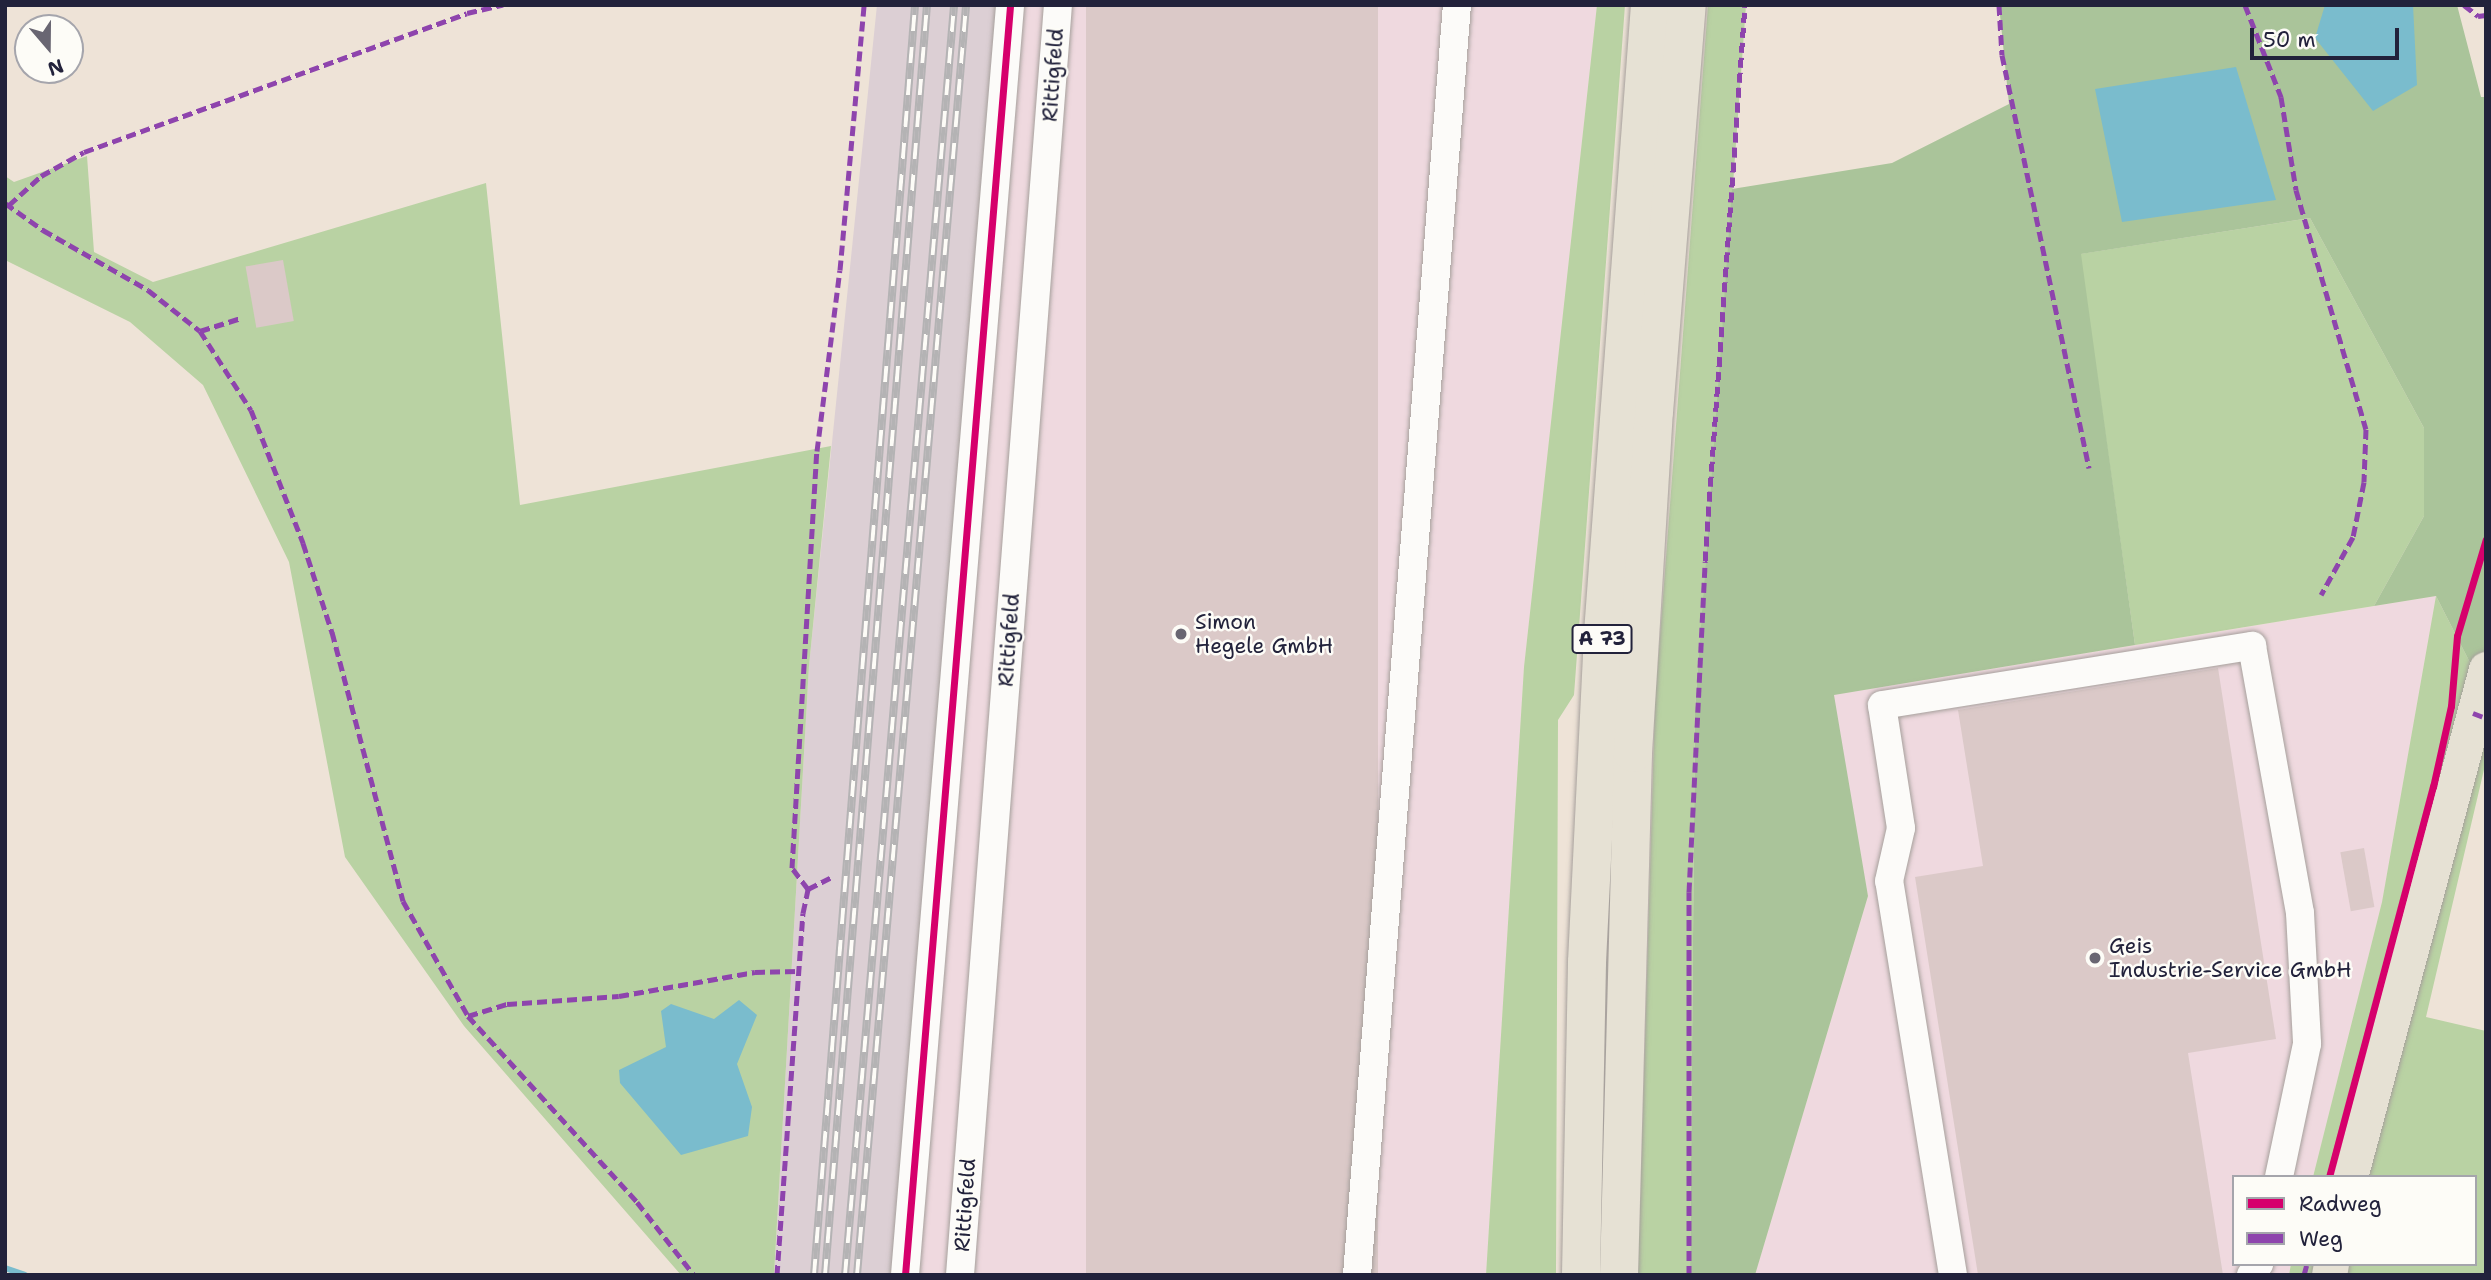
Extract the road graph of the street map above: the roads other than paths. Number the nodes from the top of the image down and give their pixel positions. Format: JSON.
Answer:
{"nodes":[{"id":1,"x":1010,"y":5,"type":"edge"},
{"id":2,"x":1059,"y":5,"type":"edge"},
{"id":3,"x":1457,"y":5,"type":"edge"},
{"id":4,"x":1650,"y":5,"type":"edge"},
{"id":5,"x":1687,"y":5,"type":"edge"},
{"id":6,"x":2486,"y":670,"type":"edge"},
{"id":7,"x":2279,"y":1175,"type":"edge"},
{"id":8,"x":2351,"y":1175,"type":"edge"},
{"id":9,"x":905,"y":1275,"type":"edge"},
{"id":10,"x":960,"y":1275,"type":"edge"},
{"id":11,"x":1357,"y":1275,"type":"edge"},
{"id":12,"x":1581,"y":1275,"type":"edge"},
{"id":13,"x":1619,"y":1275,"type":"edge"},
{"id":14,"x":1953,"y":1275,"type":"edge"}],
"edges":[{"from":1,"to":9,"type":"street"},
{"from":2,"to":10,"type":"street","name":"Rittigfeld"},
{"from":3,"to":11,"type":"street"},
{"from":4,"to":12,"type":"highway","number":"A 73"},
{"from":5,"to":13,"type":"highway","number":"A 73"},
{"from":6,"to":8,"type":"main road"},
{"from":7,"to":14,"type":"street"}]}
